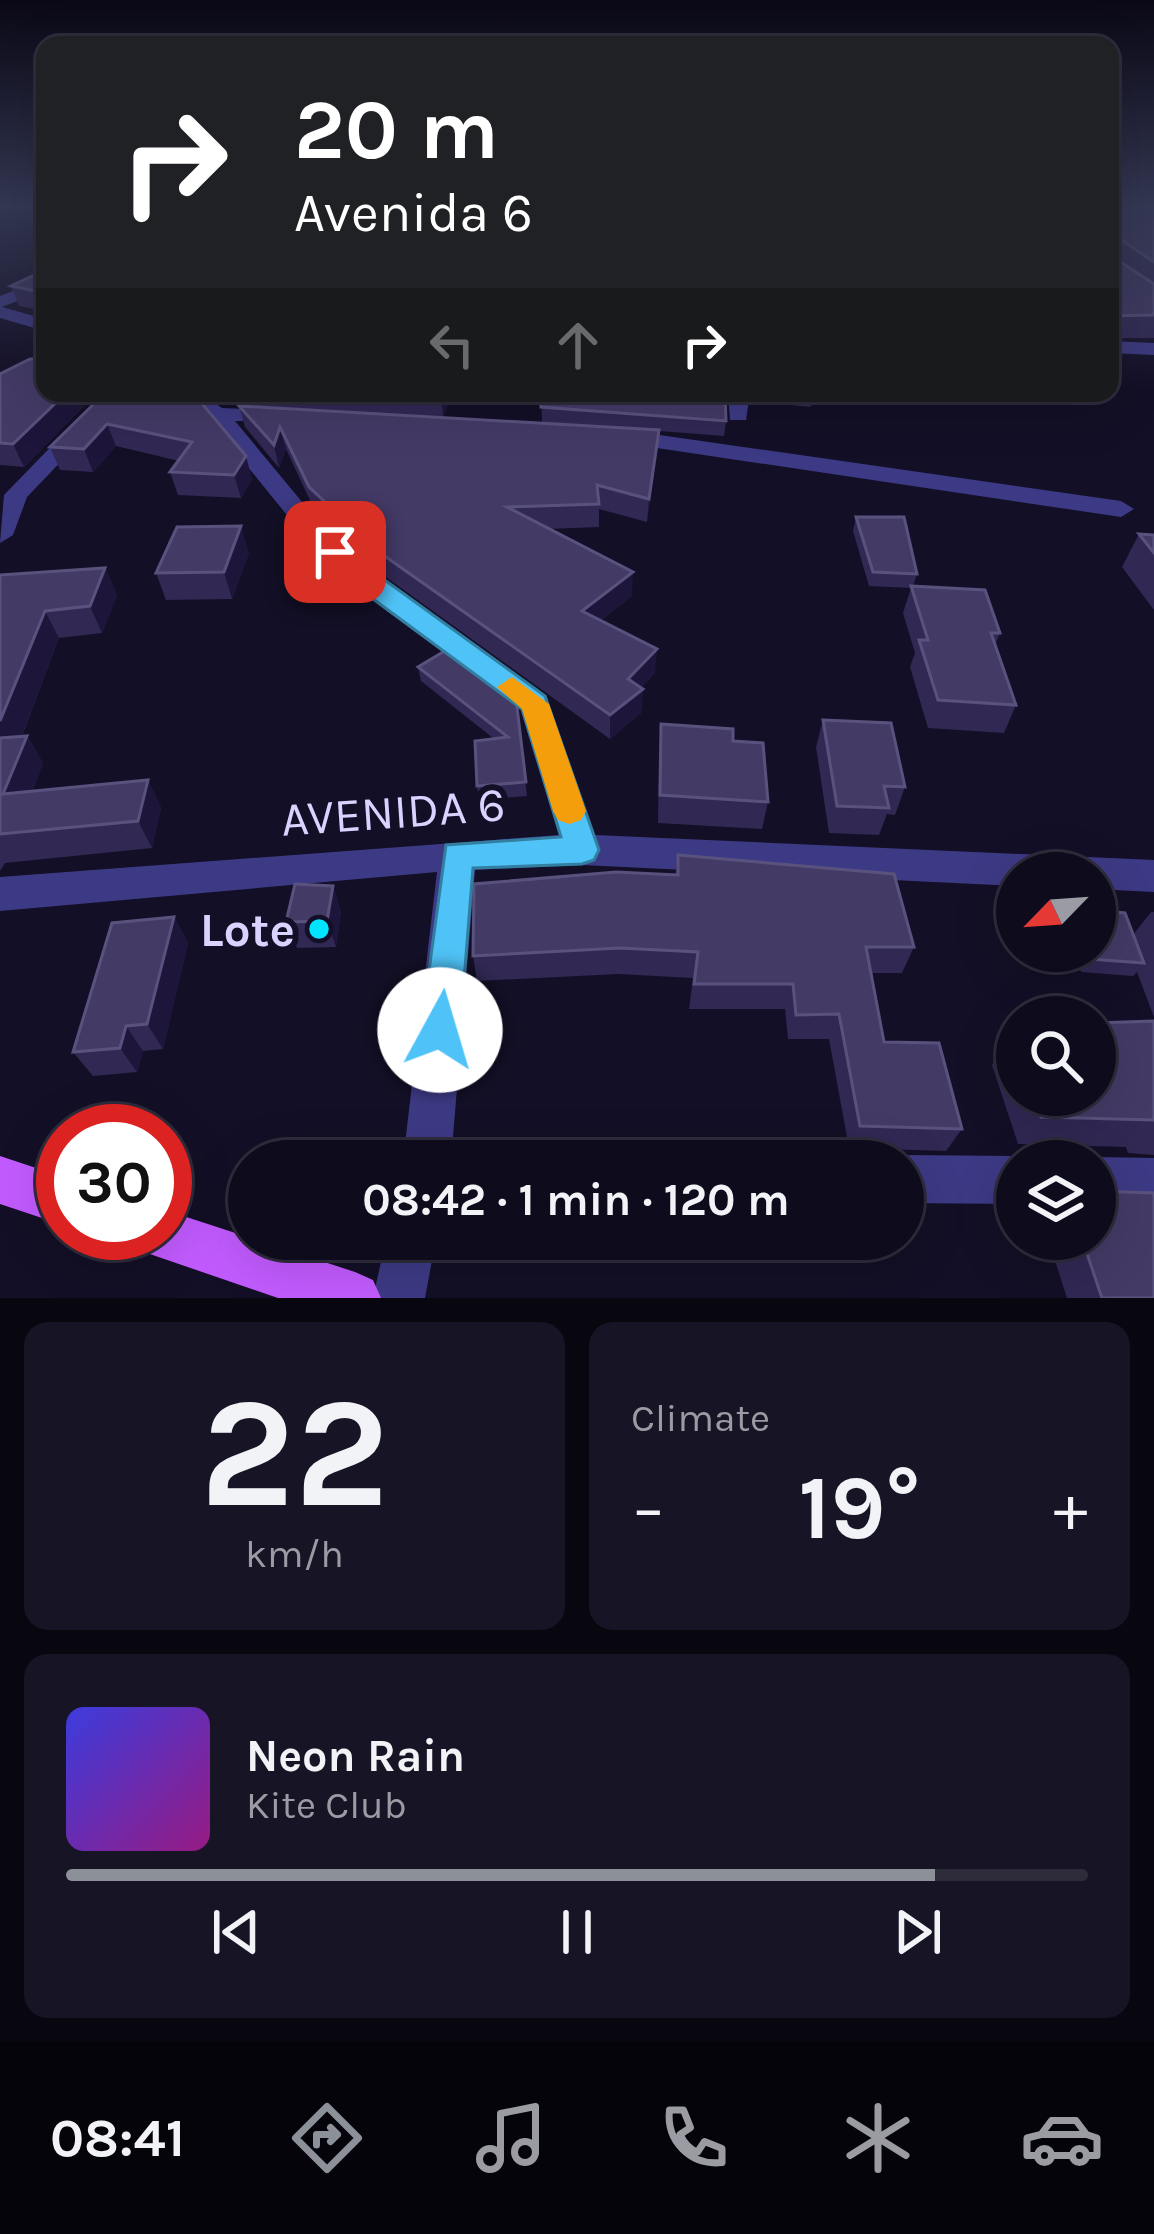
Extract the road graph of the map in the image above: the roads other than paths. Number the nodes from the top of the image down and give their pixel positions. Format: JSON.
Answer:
{"nodes":[{"id":1,"x":36,"y":288,"type":"edge"},
{"id":2,"x":0,"y":302,"type":"edge"},
{"id":3,"x":0,"y":312,"type":"edge"},
{"id":4,"x":36,"y":322,"type":"edge"},
{"id":5,"x":1119,"y":347,"type":"edge"},
{"id":6,"x":1154,"y":349,"type":"edge"},
{"id":7,"x":199,"y":402,"type":"edge"},
{"id":8,"x":103,"y":406,"type":"edge"},
{"id":9,"x":217,"y":414,"type":"junction"},
{"id":10,"x":301,"y":417,"type":"edge"},
{"id":11,"x":589,"y":434,"type":"edge"},
{"id":12,"x":1120,"y":509,"type":"dead end"},
{"id":13,"x":0,"y":535,"type":"edge"},
{"id":14,"x":582,"y":850,"type":"junction"},
{"id":15,"x":458,"y":855,"type":"junction"},
{"id":16,"x":1154,"y":877,"type":"edge"},
{"id":17,"x":0,"y":894,"type":"edge"},
{"id":18,"x":429,"y":1140,"type":"edge"},
{"id":19,"x":924,"y":1179,"type":"edge"},
{"id":20,"x":0,"y":1180,"type":"edge"},
{"id":21,"x":996,"y":1180,"type":"edge"},
{"id":22,"x":1116,"y":1181,"type":"edge"},
{"id":23,"x":1154,"y":1182,"type":"edge"},
{"id":24,"x":36,"y":1192,"type":"edge"},
{"id":25,"x":192,"y":1244,"type":"edge"},
{"id":26,"x":407,"y":1260,"type":"edge"},
{"id":27,"x":355,"y":1298,"type":"edge"},
{"id":28,"x":399,"y":1298,"type":"edge"}],
"edges":[{"from":1,"to":2,"type":"street"},
{"from":3,"to":4,"type":"street"},
{"from":5,"to":6,"type":"street"},
{"from":7,"to":9,"type":"street"},
{"from":8,"to":13,"type":"street"},
{"from":9,"to":10,"type":"street"},
{"from":9,"to":14,"type":"street"},
{"from":11,"to":12,"type":"street"},
{"from":14,"to":15,"type":"street","name":"AVENIDA 6"},
{"from":14,"to":16,"type":"street","name":"AVENIDA 6"},
{"from":15,"to":17,"type":"street","name":"AVENIDA 6"},
{"from":15,"to":18,"type":"street"},
{"from":19,"to":21,"type":"street"},
{"from":20,"to":24,"type":"main road"},
{"from":22,"to":23,"type":"street"},
{"from":25,"to":27,"type":"main road"},
{"from":26,"to":28,"type":"street"}]}
